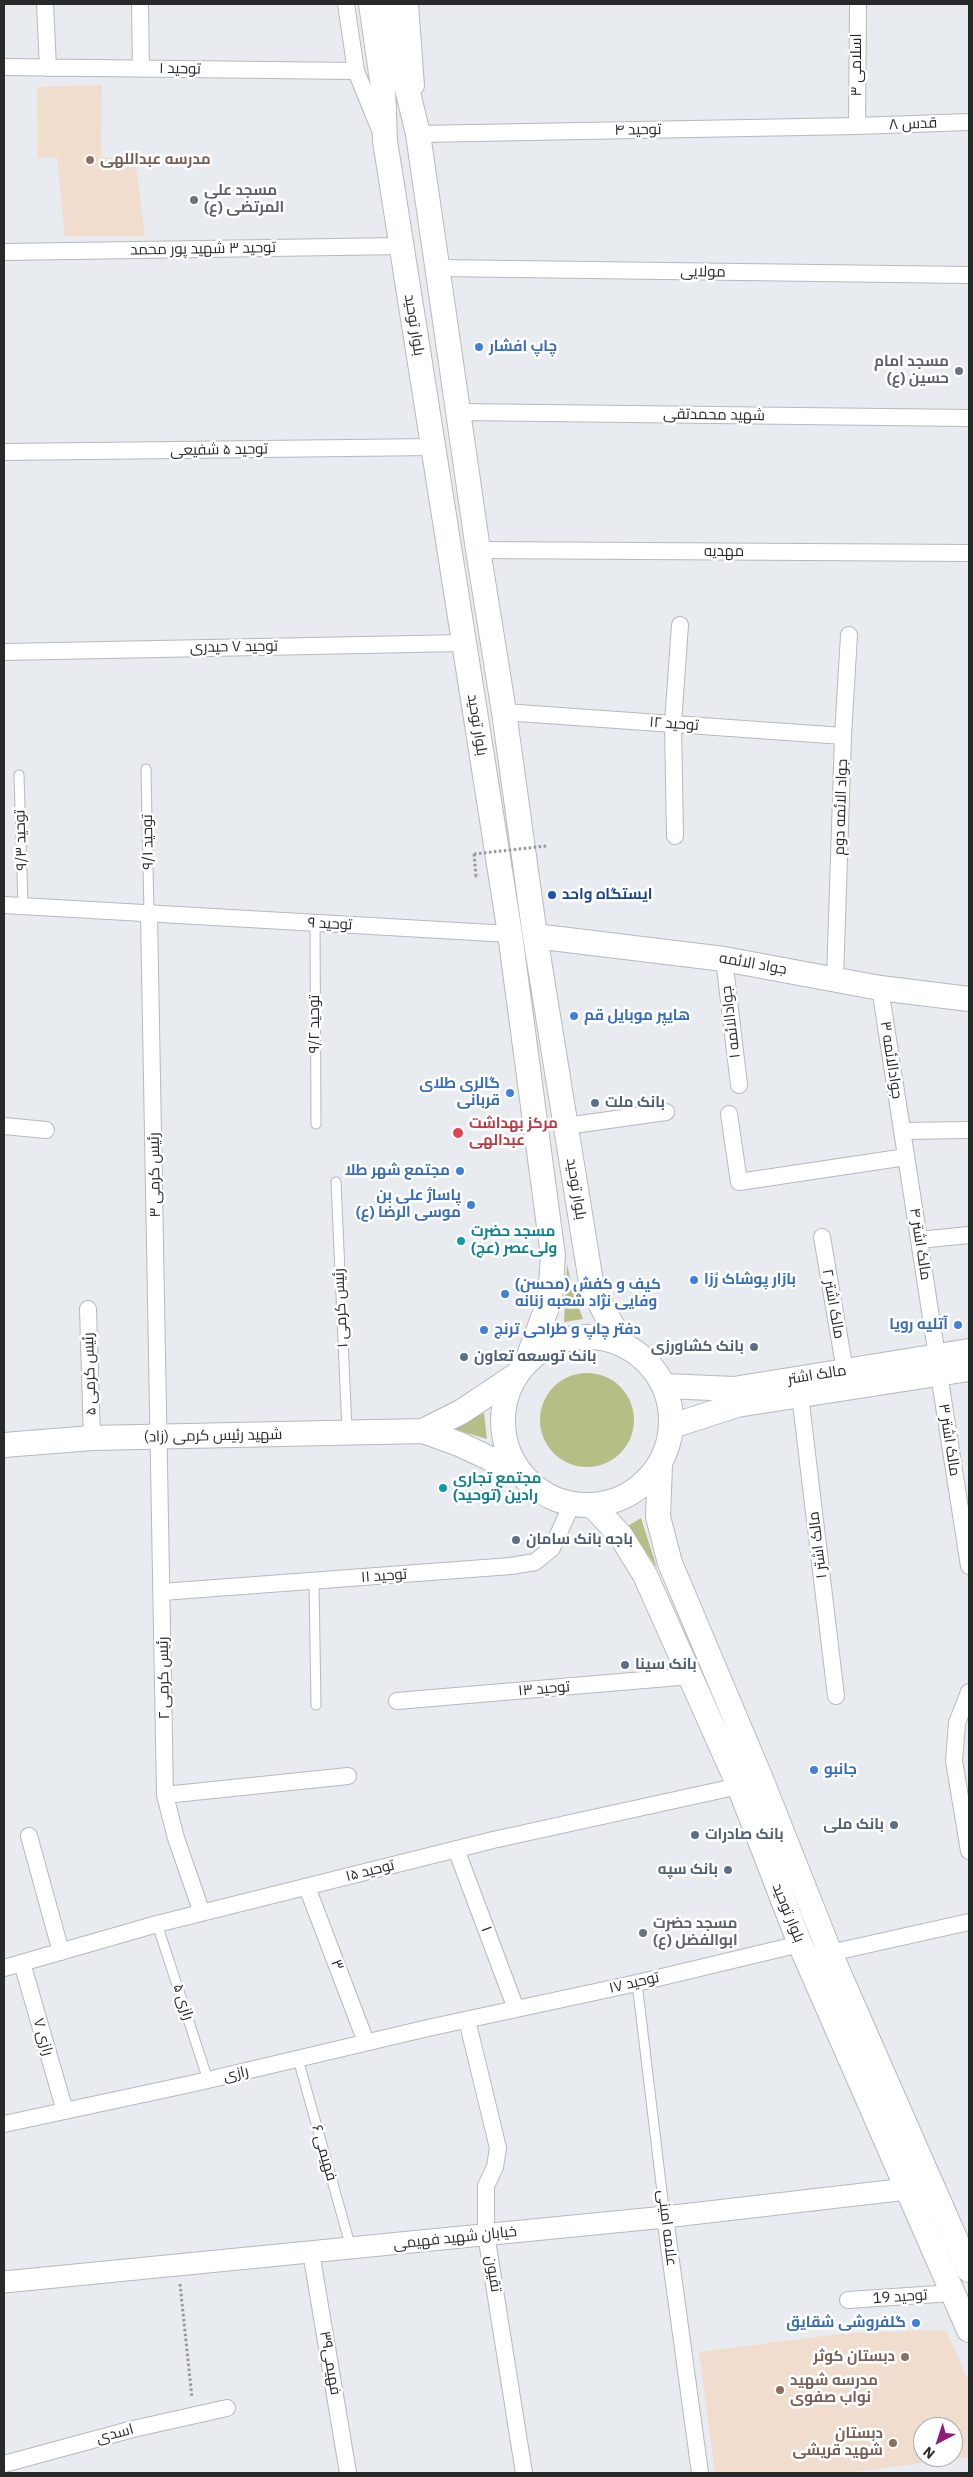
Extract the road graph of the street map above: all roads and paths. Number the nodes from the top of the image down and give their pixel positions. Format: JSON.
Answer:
{"nodes":[{"id":1,"x":45,"y":4,"type":"edge"},
{"id":2,"x":140,"y":4,"type":"edge"},
{"id":3,"x":346,"y":4,"type":"edge"},
{"id":4,"x":371,"y":4,"type":"edge"},
{"id":5,"x":394,"y":4,"type":"edge"},
{"id":6,"x":410,"y":4,"type":"edge"},
{"id":7,"x":858,"y":4,"type":"edge"},
{"id":8,"x":4,"y":67,"type":"edge"},
{"id":9,"x":48,"y":68,"type":"junction"},
{"id":10,"x":141,"y":69,"type":"junction"},
{"id":11,"x":356,"y":71,"type":"junction"},
{"id":12,"x":394,"y":83,"type":"junction"},
{"id":13,"x":969,"y":122,"type":"edge"},
{"id":14,"x":857,"y":126,"type":"junction"},
{"id":15,"x":418,"y":134,"type":"junction"},
{"id":16,"x":385,"y":141,"type":"junction"},
{"id":17,"x":402,"y":246,"type":"junction"},
{"id":18,"x":4,"y":252,"type":"edge"},
{"id":19,"x":438,"y":268,"type":"junction"},
{"id":20,"x":969,"y":275,"type":"edge"},
{"id":21,"x":458,"y":412,"type":"junction"},
{"id":22,"x":969,"y":418,"type":"edge"},
{"id":23,"x":434,"y":447,"type":"junction"},
{"id":24,"x":4,"y":452,"type":"edge"},
{"id":25,"x":478,"y":550,"type":"junction"},
{"id":26,"x":969,"y":553,"type":"edge"},
{"id":27,"x":680,"y":624,"type":"dead end"},
{"id":28,"x":849,"y":634,"type":"dead end"},
{"id":29,"x":464,"y":643,"type":"junction"},
{"id":30,"x":4,"y":652,"type":"edge"},
{"id":31,"x":504,"y":712,"type":"junction"},
{"id":32,"x":673,"y":724,"type":"junction"},
{"id":33,"x":843,"y":736,"type":"junction"},
{"id":34,"x":146,"y":769,"type":"dead end"},
{"id":35,"x":19,"y":775,"type":"dead end"},
{"id":36,"x":675,"y":836,"type":"dead end"},
{"id":37,"x":546,"y":846,"type":"dead end"},
{"id":38,"x":474,"y":854,"type":"dead end"},
{"id":39,"x":4,"y":905,"type":"edge"},
{"id":40,"x":23,"y":906,"type":"junction"},
{"id":41,"x":149,"y":914,"type":"junction"},
{"id":42,"x":315,"y":923,"type":"junction"},
{"id":43,"x":510,"y":934,"type":"junction"},
{"id":44,"x":535,"y":936,"type":"junction"},
{"id":45,"x":724,"y":959,"type":"junction"},
{"id":46,"x":835,"y":979,"type":"junction"},
{"id":47,"x":880,"y":988,"type":"junction"},
{"id":48,"x":964,"y":996,"type":"edge"},
{"id":49,"x":739,"y":1085,"type":"dead end"},
{"id":50,"x":666,"y":1112,"type":"dead end"},
{"id":51,"x":729,"y":1114,"type":"dead end"},
{"id":52,"x":316,"y":1124,"type":"dead end"},
{"id":53,"x":4,"y":1126,"type":"edge"},
{"id":54,"x":566,"y":1126,"type":"junction"},
{"id":55,"x":46,"y":1130,"type":"dead end"},
{"id":56,"x":969,"y":1130,"type":"edge"},
{"id":57,"x":902,"y":1131,"type":"junction"},
{"id":58,"x":906,"y":1157,"type":"junction"},
{"id":59,"x":336,"y":1182,"type":"dead end"},
{"id":60,"x":969,"y":1235,"type":"edge"},
{"id":61,"x":822,"y":1238,"type":"dead end"},
{"id":62,"x":919,"y":1240,"type":"junction"},
{"id":63,"x":88,"y":1309,"type":"dead end"},
{"id":64,"x":622,"y":1344,"type":"junction"},
{"id":65,"x":969,"y":1351,"type":"edge"},
{"id":66,"x":938,"y":1365,"type":"junction"},
{"id":67,"x":521,"y":1369,"type":"junction"},
{"id":68,"x":969,"y":1369,"type":"edge"},
{"id":69,"x":846,"y":1371,"type":"junction"},
{"id":70,"x":665,"y":1386,"type":"junction"},
{"id":71,"x":800,"y":1395,"type":"junction"},
{"id":72,"x":672,"y":1426,"type":"junction"},
{"id":73,"x":423,"y":1431,"type":"junction"},
{"id":74,"x":347,"y":1433,"type":"junction"},
{"id":75,"x":160,"y":1437,"type":"junction"},
{"id":76,"x":92,"y":1438,"type":"junction"},
{"id":77,"x":4,"y":1445,"type":"edge"},
{"id":78,"x":660,"y":1465,"type":"junction"},
{"id":79,"x":521,"y":1473,"type":"junction"},
{"id":80,"x":963,"y":1483,"type":"edge"},
{"id":81,"x":582,"y":1505,"type":"junction"},
{"id":82,"x":969,"y":1566,"type":"edge"},
{"id":83,"x":314,"y":1581,"type":"junction"},
{"id":84,"x":162,"y":1592,"type":"junction"},
{"id":85,"x":691,"y":1676,"type":"junction"},
{"id":86,"x":969,"y":1692,"type":"edge"},
{"id":87,"x":836,"y":1696,"type":"dead end"},
{"id":88,"x":397,"y":1701,"type":"dead end"},
{"id":89,"x":316,"y":1705,"type":"dead end"},
{"id":90,"x":348,"y":1776,"type":"dead end"},
{"id":91,"x":964,"y":1782,"type":"edge"},
{"id":92,"x":738,"y":1786,"type":"junction"},
{"id":93,"x":165,"y":1795,"type":"junction"},
{"id":94,"x":29,"y":1836,"type":"dead end"},
{"id":95,"x":456,"y":1849,"type":"junction"},
{"id":96,"x":969,"y":1852,"type":"edge"},
{"id":97,"x":307,"y":1887,"type":"junction"},
{"id":98,"x":202,"y":1913,"type":"junction"},
{"id":99,"x":969,"y":1922,"type":"edge"},
{"id":100,"x":157,"y":1924,"type":"junction"},
{"id":101,"x":800,"y":1944,"type":"junction"},
{"id":102,"x":60,"y":1952,"type":"junction"},
{"id":103,"x":830,"y":1953,"type":"junction"},
{"id":104,"x":22,"y":1963,"type":"junction"},
{"id":105,"x":4,"y":1968,"type":"edge"},
{"id":106,"x":637,"y":1983,"type":"junction"},
{"id":107,"x":516,"y":2009,"type":"junction"},
{"id":108,"x":466,"y":2020,"type":"junction"},
{"id":109,"x":366,"y":2042,"type":"junction"},
{"id":110,"x":298,"y":2059,"type":"junction"},
{"id":111,"x":208,"y":2080,"type":"junction"},
{"id":112,"x":64,"y":2111,"type":"junction"},
{"id":113,"x":4,"y":2124,"type":"edge"},
{"id":114,"x":907,"y":2189,"type":"junction"},
{"id":115,"x":664,"y":2217,"type":"junction"},
{"id":116,"x":486,"y":2234,"type":"junction"},
{"id":117,"x":351,"y":2248,"type":"junction"},
{"id":118,"x":311,"y":2252,"type":"junction"},
{"id":119,"x":178,"y":2265,"type":"junction"},
{"id":120,"x":969,"y":2270,"type":"edge"},
{"id":121,"x":4,"y":2282,"type":"edge"},
{"id":122,"x":953,"y":2293,"type":"junction"},
{"id":123,"x":848,"y":2300,"type":"dead end"},
{"id":124,"x":969,"y":2330,"type":"edge"},
{"id":125,"x":227,"y":2408,"type":"dead end"},
{"id":126,"x":194,"y":2416,"type":"junction"},
{"id":127,"x":4,"y":2464,"type":"edge"},
{"id":128,"x":348,"y":2473,"type":"edge"},
{"id":129,"x":524,"y":2473,"type":"edge"},
{"id":130,"x":700,"y":2473,"type":"edge"}],
"edges":[{"from":1,"to":9,"type":"street"},
{"from":2,"to":10,"type":"street"},
{"from":3,"to":11,"type":"street"},
{"from":4,"to":12,"type":"main road"},
{"from":5,"to":12,"type":"main road"},
{"from":6,"to":15,"type":"street"},
{"from":7,"to":14,"type":"street","name":"۳ اسلامی"},
{"from":8,"to":9,"type":"street","name":"توحید ۱"},
{"from":9,"to":10,"type":"street","name":"توحید ۱"},
{"from":10,"to":11,"type":"street","name":"توحید ۱"},
{"from":11,"to":16,"type":"street"},
{"from":12,"to":15,"type":"main road","name":"بلوار توحید"},
{"from":12,"to":16,"type":"main road","name":"بلوار توحید"},
{"from":13,"to":14,"type":"street","name":"قدس ۸"},
{"from":14,"to":15,"type":"street","name":"توحید ۴"},
{"from":15,"to":19,"type":"main road","name":"بلوار توحید"},
{"from":16,"to":17,"type":"main road","name":"بلوار توحید"},
{"from":17,"to":18,"type":"street","name":"توحید ۳ شهيد پور محمد"},
{"from":17,"to":23,"type":"main road","name":"بلوار توحید"},
{"from":19,"to":20,"type":"street","name":"مولایی"},
{"from":19,"to":21,"type":"main road","name":"بلوار توحید"},
{"from":21,"to":22,"type":"street","name":"شهید محمدتقی"},
{"from":21,"to":25,"type":"main road","name":"بلوار توحید"},
{"from":23,"to":24,"type":"street","name":"توحید ۵ شفیعی"},
{"from":23,"to":29,"type":"main road","name":"بلوار توحید"},
{"from":25,"to":26,"type":"street","name":"مهدیه"},
{"from":25,"to":31,"type":"main road","name":"بلوار توحید"},
{"from":27,"to":32,"type":"street"},
{"from":28,"to":33,"type":"street","name":"جواد الائمه دوم"},
{"from":29,"to":30,"type":"street","name":"توحید ۷ حیدری"},
{"from":29,"to":43,"type":"main road","name":"بلوار توحید"},
{"from":31,"to":32,"type":"street","name":"توحید ۱۲"},
{"from":31,"to":44,"type":"main road","name":"بلوار توحید"},
{"from":32,"to":33,"type":"street","name":"توحید ۱۲"},
{"from":32,"to":36,"type":"street"},
{"from":33,"to":46,"type":"street","name":"جواد الائمه دوم"},
{"from":34,"to":41,"type":"lane","name":"توحید ۹/۱"},
{"from":35,"to":40,"type":"lane","name":"توحید ۹/۳"},
{"from":37,"to":38,"type":"path","bridge":true},
{"from":39,"to":40,"type":"street","name":"توحید ۹"},
{"from":40,"to":41,"type":"street","name":"توحید ۹"},
{"from":41,"to":42,"type":"street","name":"توحید ۹"},
{"from":41,"to":75,"type":"street","name":"رئیس کرمی ۳"},
{"from":42,"to":43,"type":"street","name":"توحید ۹"},
{"from":42,"to":52,"type":"lane","name":"توحید ۹/۲"},
{"from":43,"to":67,"type":"main road","name":"بلوار توحید"},
{"from":44,"to":45,"type":"main road","name":"جواد الائمه"},
{"from":44,"to":54,"type":"main road","name":"بلوار توحید"},
{"from":45,"to":46,"type":"main road","name":"جواد الائمه"},
{"from":45,"to":49,"type":"street","name":"جوادالائمه ۱"},
{"from":46,"to":47,"type":"main road","name":"جواد الائمه"},
{"from":47,"to":48,"type":"main road","name":"جواد الائمه"},
{"from":47,"to":57,"type":"street","name":"جوادالائمه ۳"},
{"from":50,"to":54,"type":"street"},
{"from":51,"to":58,"type":"street"},
{"from":53,"to":55,"type":"street"},
{"from":54,"to":64,"type":"main road","name":"بلوار توحید"},
{"from":56,"to":57,"type":"street"},
{"from":57,"to":58,"type":"street","name":"مالک اشتر ۴"},
{"from":58,"to":62,"type":"street","name":"مالک اشتر ۴"},
{"from":59,"to":74,"type":"lane","name":"رئیس کرمی ۱"},
{"from":60,"to":62,"type":"street"},
{"from":61,"to":69,"type":"street","name":"مالک اشتر ۲"},
{"from":62,"to":66,"type":"street","name":"مالک اشتر ۴"},
{"from":63,"to":76,"type":"street","name":"رئیس کرمی ۵"},
{"from":64,"to":67,"type":"main road"},
{"from":64,"to":70,"type":"main road"},
{"from":65,"to":66,"type":"main road","name":"مالک اشتر"},
{"from":66,"to":68,"type":"main road","name":"مالک اشتر"},
{"from":66,"to":69,"type":"main road","name":"مالک اشتر"},
{"from":66,"to":71,"type":"main road","name":"مالک اشتر"},
{"from":66,"to":80,"type":"street","name":"مالک اشتر ۳"},
{"from":67,"to":73,"type":"main road"},
{"from":67,"to":79,"type":"main road"},
{"from":69,"to":70,"type":"main road","name":"مالک اشتر"},
{"from":70,"to":72,"type":"main road"},
{"from":71,"to":72,"type":"main road","name":"مالک اشتر"},
{"from":71,"to":87,"type":"street","name":"مالک اشتر ۱"},
{"from":72,"to":78,"type":"main road"},
{"from":73,"to":74,"type":"main road","name":"شهید رئیس کرمی (زاد)"},
{"from":73,"to":79,"type":"main road"},
{"from":74,"to":75,"type":"main road","name":"شهید رئیس کرمی (زاد)"},
{"from":75,"to":76,"type":"main road","name":"شهید رئیس کرمی (زاد)"},
{"from":75,"to":84,"type":"street","name":"رئیس کرمی ۲"},
{"from":76,"to":77,"type":"main road","name":"شهید رئیس کرمی (زاد)"},
{"from":78,"to":81,"type":"main road"},
{"from":78,"to":103,"type":"main road","name":"بلوار توحید"},
{"from":79,"to":81,"type":"main road"},
{"from":80,"to":82,"type":"street","name":"مالک اشتر ۳"},
{"from":81,"to":83,"type":"street","name":"توحید ۱۱"},
{"from":81,"to":85,"type":"main road","name":"بلوار توحید"},
{"from":83,"to":84,"type":"street","name":"توحید ۱۱"},
{"from":83,"to":89,"type":"lane"},
{"from":84,"to":93,"type":"street","name":"رئیس کرمی ۲"},
{"from":85,"to":88,"type":"street","name":"توحید ۱۳"},
{"from":85,"to":92,"type":"main road","name":"بلوار توحید"},
{"from":86,"to":91,"type":"street"},
{"from":90,"to":93,"type":"street"},
{"from":91,"to":96,"type":"street"},
{"from":92,"to":95,"type":"street","name":"توحید ۱۵"},
{"from":92,"to":101,"type":"main road","name":"بلوار توحید"},
{"from":93,"to":98,"type":"street","name":"رئیس کرمی ۲"},
{"from":94,"to":102,"type":"street"},
{"from":95,"to":97,"type":"street","name":"توحید ۱۵"},
{"from":95,"to":107,"type":"street","name":"۱"},
{"from":97,"to":98,"type":"street","name":"توحید ۱۵"},
{"from":97,"to":109,"type":"street","name":"۳"},
{"from":98,"to":100,"type":"street","name":"توحید ۱۵"},
{"from":99,"to":103,"type":"street"},
{"from":100,"to":102,"type":"street","name":"توحید ۱۵"},
{"from":100,"to":111,"type":"lane","name":"رازی ۵"},
{"from":101,"to":106,"type":"street","name":"توحید ۱۷"},
{"from":101,"to":114,"type":"main road","name":"بلوار توحید"},
{"from":102,"to":104,"type":"street","name":"توحید ۱۵"},
{"from":103,"to":120,"type":"main road","name":"بلوار توحید"},
{"from":104,"to":105,"type":"street","name":"توحید ۱۵"},
{"from":104,"to":112,"type":"street","name":"رازی ۷"},
{"from":106,"to":107,"type":"street","name":"توحید ۱۷"},
{"from":106,"to":115,"type":"lane","name":"علامه امینی"},
{"from":107,"to":108,"type":"street","name":"توحید ۱۷"},
{"from":108,"to":109,"type":"street","name":"رازی"},
{"from":108,"to":116,"type":"street","name":"تقیون"},
{"from":109,"to":110,"type":"street","name":"رازی"},
{"from":110,"to":111,"type":"street","name":"رازی"},
{"from":110,"to":117,"type":"lane","name":"فهیمی ۶"},
{"from":111,"to":112,"type":"street","name":"رازی"},
{"from":112,"to":113,"type":"street","name":"رازی"},
{"from":114,"to":115,"type":"street","name":"خیابان شهید فهیمی"},
{"from":114,"to":122,"type":"main road","name":"بلوار توحید"},
{"from":115,"to":116,"type":"street","name":"خیابان شهید فهیمی"},
{"from":115,"to":130,"type":"street","name":"علامه امینی"},
{"from":116,"to":117,"type":"street","name":"خیابان شهید فهیمی"},
{"from":116,"to":129,"type":"street","name":"تقیون"},
{"from":117,"to":118,"type":"street","name":"خیابان شهید فهیمی"},
{"from":118,"to":119,"type":"street","name":"خیابان شهید فهیمی"},
{"from":118,"to":128,"type":"street","name":"فهیمی۳۹"},
{"from":119,"to":121,"type":"street","name":"خیابان شهید فهیمی"},
{"from":119,"to":126,"type":"path"},
{"from":122,"to":123,"type":"street","name":"توحید 19"},
{"from":122,"to":124,"type":"main road","name":"بلوار توحید"},
{"from":125,"to":126,"type":"street","name":"اسدی"},
{"from":126,"to":127,"type":"street","name":"اسدی"}]}
